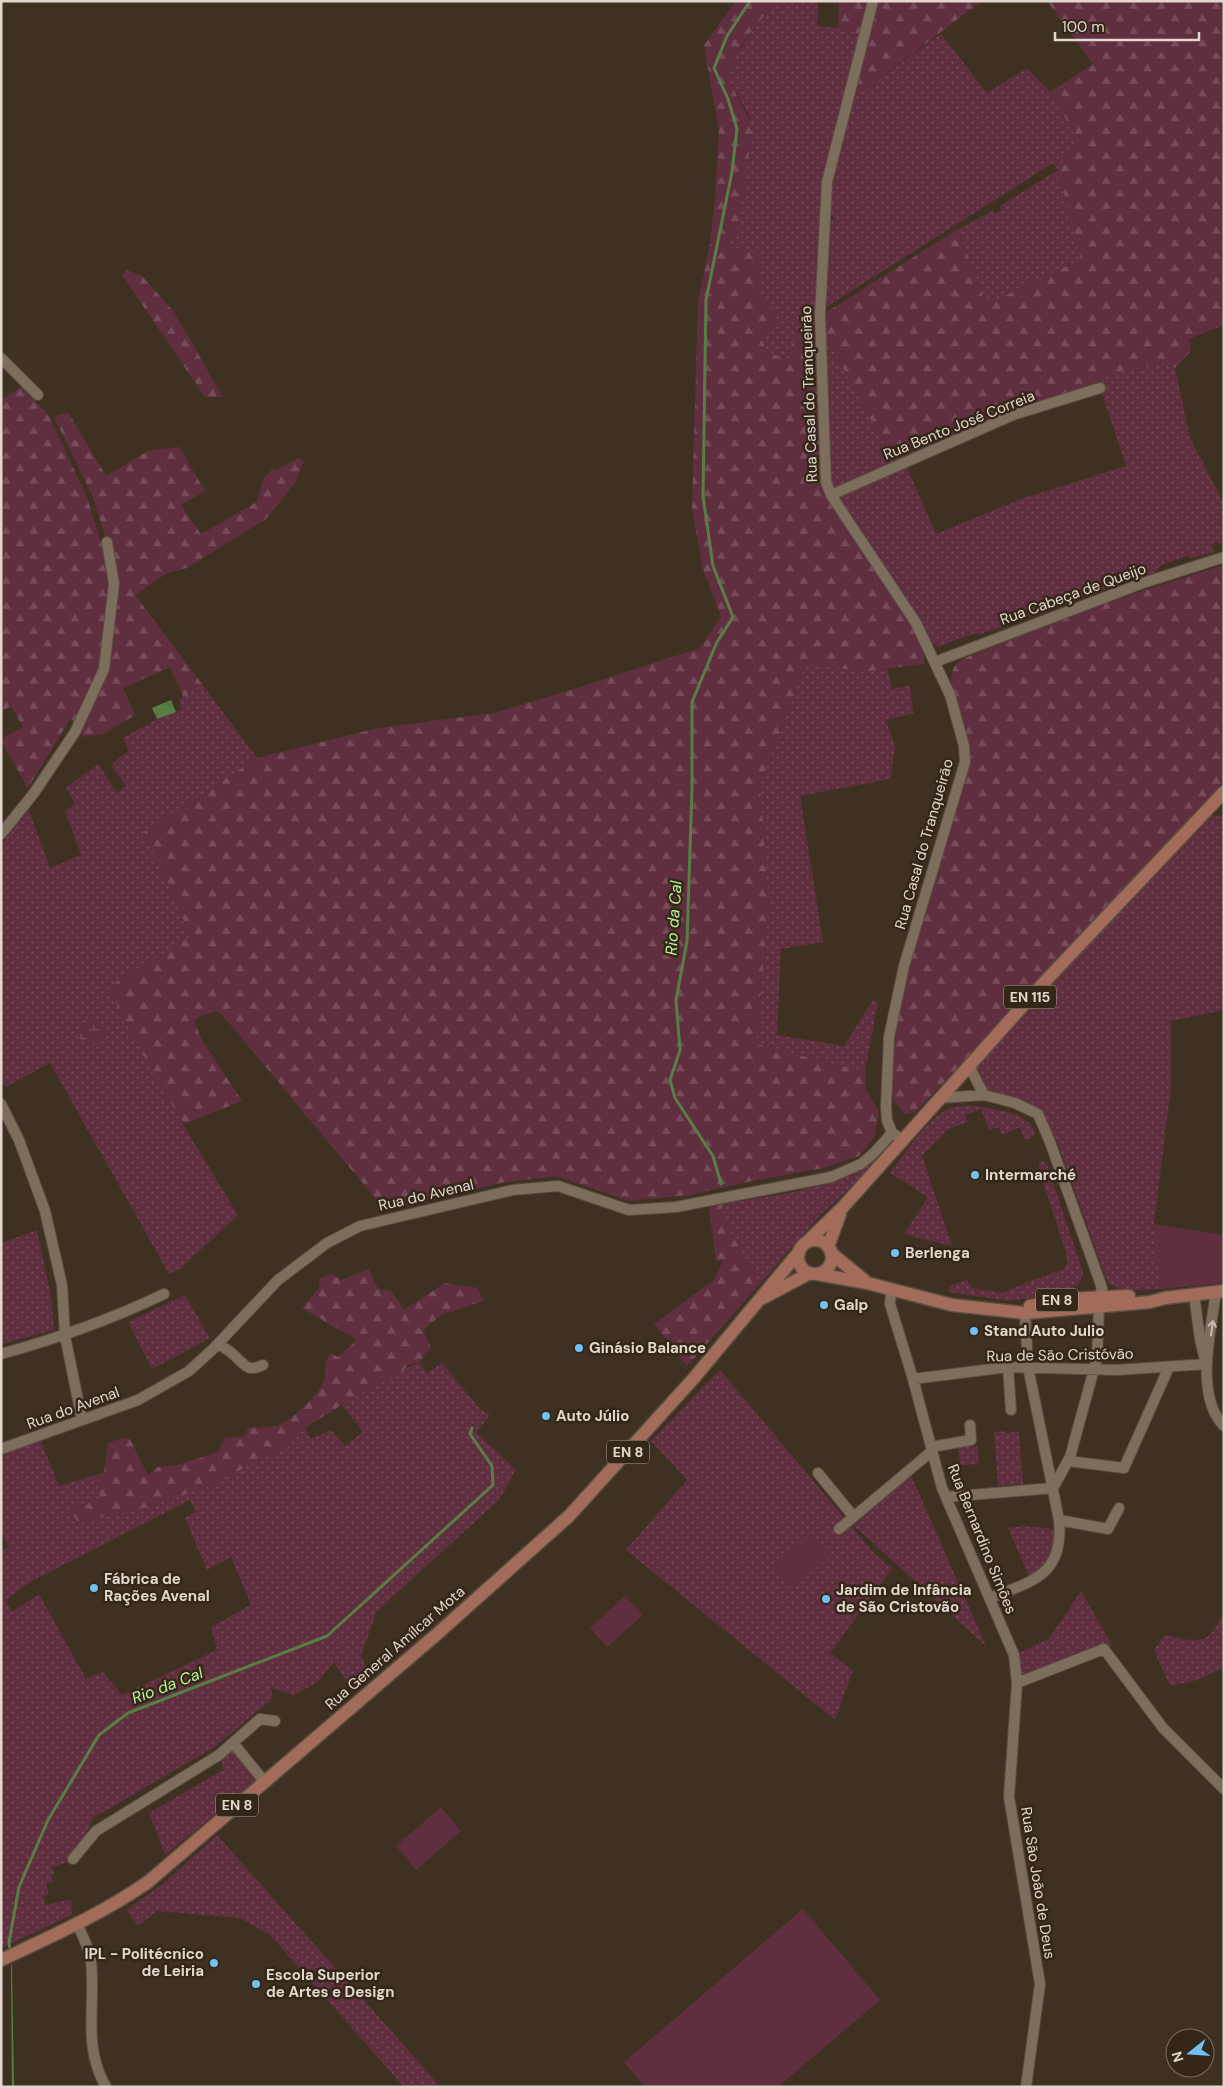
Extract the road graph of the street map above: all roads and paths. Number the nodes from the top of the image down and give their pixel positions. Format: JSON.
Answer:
{"nodes":[{"id":1,"x":873,"y":1,"type":"edge"},
{"id":2,"x":1,"y":358,"type":"edge"},
{"id":3,"x":1100,"y":388,"type":"dead end"},
{"id":4,"x":38,"y":395,"type":"dead end"},
{"id":5,"x":831,"y":495,"type":"junction"},
{"id":6,"x":107,"y":542,"type":"dead end"},
{"id":7,"x":1224,"y":557,"type":"edge"},
{"id":8,"x":934,"y":662,"type":"junction"},
{"id":9,"x":1224,"y":792,"type":"edge"},
{"id":10,"x":1,"y":834,"type":"edge"},
{"id":11,"x":968,"y":1066,"type":"junction"},
{"id":12,"x":984,"y":1095,"type":"junction"},
{"id":13,"x":939,"y":1098,"type":"junction"},
{"id":14,"x":1,"y":1104,"type":"edge"},
{"id":15,"x":892,"y":1133,"type":"junction"},
{"id":16,"x":904,"y":1140,"type":"junction"},
{"id":17,"x":843,"y":1207,"type":"junction"},
{"id":18,"x":803,"y":1247,"type":"junction"},
{"id":19,"x":830,"y":1250,"type":"junction"},
{"id":20,"x":814,"y":1274,"type":"junction"},
{"id":21,"x":867,"y":1283,"type":"junction"},
{"id":22,"x":891,"y":1290,"type":"junction"},
{"id":23,"x":1220,"y":1291,"type":"edge"},
{"id":24,"x":164,"y":1294,"type":"dead end"},
{"id":25,"x":1194,"y":1294,"type":"junction"},
{"id":26,"x":761,"y":1300,"type":"junction"},
{"id":27,"x":1099,"y":1301,"type":"junction"},
{"id":28,"x":1021,"y":1312,"type":"junction"},
{"id":29,"x":65,"y":1336,"type":"junction"},
{"id":30,"x":218,"y":1344,"type":"junction"},
{"id":31,"x":1,"y":1354,"type":"edge"},
{"id":32,"x":1206,"y":1364,"type":"junction"},
{"id":33,"x":263,"y":1365,"type":"dead end"},
{"id":34,"x":1008,"y":1367,"type":"junction"},
{"id":35,"x":1028,"y":1367,"type":"junction"},
{"id":36,"x":1169,"y":1367,"type":"junction"},
{"id":37,"x":1093,"y":1370,"type":"junction"},
{"id":38,"x":913,"y":1379,"type":"junction"},
{"id":39,"x":1011,"y":1410,"type":"dead end"},
{"id":40,"x":82,"y":1420,"type":"junction"},
{"id":41,"x":970,"y":1426,"type":"dead end"},
{"id":42,"x":1224,"y":1426,"type":"edge"},
{"id":43,"x":1,"y":1449,"type":"edge"},
{"id":44,"x":931,"y":1449,"type":"junction"},
{"id":45,"x":1068,"y":1461,"type":"junction"},
{"id":46,"x":818,"y":1473,"type":"dead end"},
{"id":47,"x":1053,"y":1488,"type":"junction"},
{"id":48,"x":946,"y":1497,"type":"junction"},
{"id":49,"x":1119,"y":1508,"type":"dead end"},
{"id":50,"x":853,"y":1516,"type":"junction"},
{"id":51,"x":1058,"y":1520,"type":"junction"},
{"id":52,"x":839,"y":1529,"type":"dead end"},
{"id":53,"x":990,"y":1598,"type":"junction"},
{"id":54,"x":1017,"y":1683,"type":"junction"},
{"id":55,"x":274,"y":1721,"type":"dead end"},
{"id":56,"x":233,"y":1743,"type":"junction"},
{"id":57,"x":264,"y":1781,"type":"junction"},
{"id":58,"x":1224,"y":1789,"type":"edge"},
{"id":59,"x":73,"y":1859,"type":"dead end"},
{"id":60,"x":78,"y":1925,"type":"junction"},
{"id":61,"x":1,"y":1960,"type":"edge"},
{"id":62,"x":106,"y":2087,"type":"edge"},
{"id":63,"x":1026,"y":2087,"type":"edge"}],
"edges":[{"from":1,"to":5,"type":"street","name":"Rua Casal do Tranqueirão"},
{"from":2,"to":4,"type":"street"},
{"from":3,"to":5,"type":"street","name":"Rua Bento José Correia"},
{"from":5,"to":8,"type":"street","name":"Rua Casal do Tranqueirão"},
{"from":6,"to":10,"type":"street"},
{"from":7,"to":8,"type":"street","name":"Rua Cabeça de Queijo"},
{"from":8,"to":15,"type":"street","name":"Rua Casal do Tranqueirão"},
{"from":9,"to":11,"type":"main road","number":"EN 115"},
{"from":11,"to":12,"type":"street"},
{"from":11,"to":13,"type":"main road","number":"EN 115"},
{"from":12,"to":13,"type":"street"},
{"from":12,"to":27,"type":"street"},
{"from":13,"to":16,"type":"main road","number":"EN 115"},
{"from":14,"to":29,"type":"street"},
{"from":15,"to":16,"type":"street"},
{"from":15,"to":30,"type":"street","name":"Rua do Avenal"},
{"from":16,"to":17,"type":"main road","number":"EN 115"},
{"from":17,"to":18,"type":"main road","number":"EN 115"},
{"from":17,"to":19,"type":"main road","number":"EN 115"},
{"from":18,"to":19,"type":"main road","number":"EN 8"},
{"from":18,"to":20,"type":"main road"},
{"from":18,"to":26,"type":"main road","name":"Rua General Amílcar Mota","number":"EN 8"},
{"from":19,"to":20,"type":"main road","number":"EN 8"},
{"from":19,"to":21,"type":"main road","number":"EN 8"},
{"from":20,"to":21,"type":"main road","number":"EN 8"},
{"from":20,"to":26,"type":"main road","name":"Rua General Amílcar Mota","number":"EN 8"},
{"from":21,"to":22,"type":"main road","number":"EN 8"},
{"from":22,"to":28,"type":"main road","number":"EN 8"},
{"from":22,"to":38,"type":"street","name":"Rua Bernardino Simões"},
{"from":23,"to":25,"type":"main road","number":"EN 8"},
{"from":32,"to":23,"type":"street","one_way":true},
{"from":24,"to":29,"type":"street"},
{"from":25,"to":27,"type":"main road","number":"EN 8"},
{"from":25,"to":32,"type":"street"},
{"from":26,"to":57,"type":"main road","name":"Rua General Amílcar Mota","number":"EN 8"},
{"from":27,"to":28,"type":"main road","number":"EN 8"},
{"from":27,"to":37,"type":"street"},
{"from":28,"to":35,"type":"street"},
{"from":29,"to":31,"type":"street"},
{"from":29,"to":40,"type":"street"},
{"from":30,"to":33,"type":"street"},
{"from":30,"to":40,"type":"street","name":"Rua do Avenal"},
{"from":32,"to":36,"type":"street","name":"Rua de São Cristóvão"},
{"from":32,"to":42,"type":"street"},
{"from":34,"to":35,"type":"street","name":"Rua de São Cristóvão"},
{"from":34,"to":38,"type":"street","name":"Rua de São Cristóvão"},
{"from":34,"to":39,"type":"street"},
{"from":35,"to":37,"type":"street","name":"Rua de São Cristóvão"},
{"from":35,"to":47,"type":"street"},
{"from":36,"to":37,"type":"street","name":"Rua de São Cristóvão"},
{"from":36,"to":45,"type":"street"},
{"from":37,"to":45,"type":"street"},
{"from":38,"to":44,"type":"street","name":"Rua Bernardino Simões"},
{"from":40,"to":43,"type":"street","name":"Rua do Avenal"},
{"from":41,"to":44,"type":"street"},
{"from":44,"to":48,"type":"street","name":"Rua Bernardino Simões"},
{"from":44,"to":50,"type":"street"},
{"from":45,"to":47,"type":"street"},
{"from":46,"to":50,"type":"street"},
{"from":47,"to":48,"type":"street"},
{"from":47,"to":51,"type":"street"},
{"from":48,"to":53,"type":"street","name":"Rua Bernardino Simões"},
{"from":49,"to":51,"type":"street"},
{"from":50,"to":52,"type":"street"},
{"from":51,"to":53,"type":"street"},
{"from":53,"to":54,"type":"street","name":"Rua Bernardino Simões"},
{"from":54,"to":58,"type":"street"},
{"from":54,"to":63,"type":"street","name":"Rua São João de Deus"},
{"from":55,"to":56,"type":"street"},
{"from":56,"to":57,"type":"street"},
{"from":56,"to":59,"type":"street"},
{"from":57,"to":60,"type":"main road","name":"Rua General Amílcar Mota","number":"EN 8"},
{"from":60,"to":61,"type":"main road","name":"Rua General Amílcar Mota","number":"EN 8"},
{"from":60,"to":62,"type":"street"}]}
